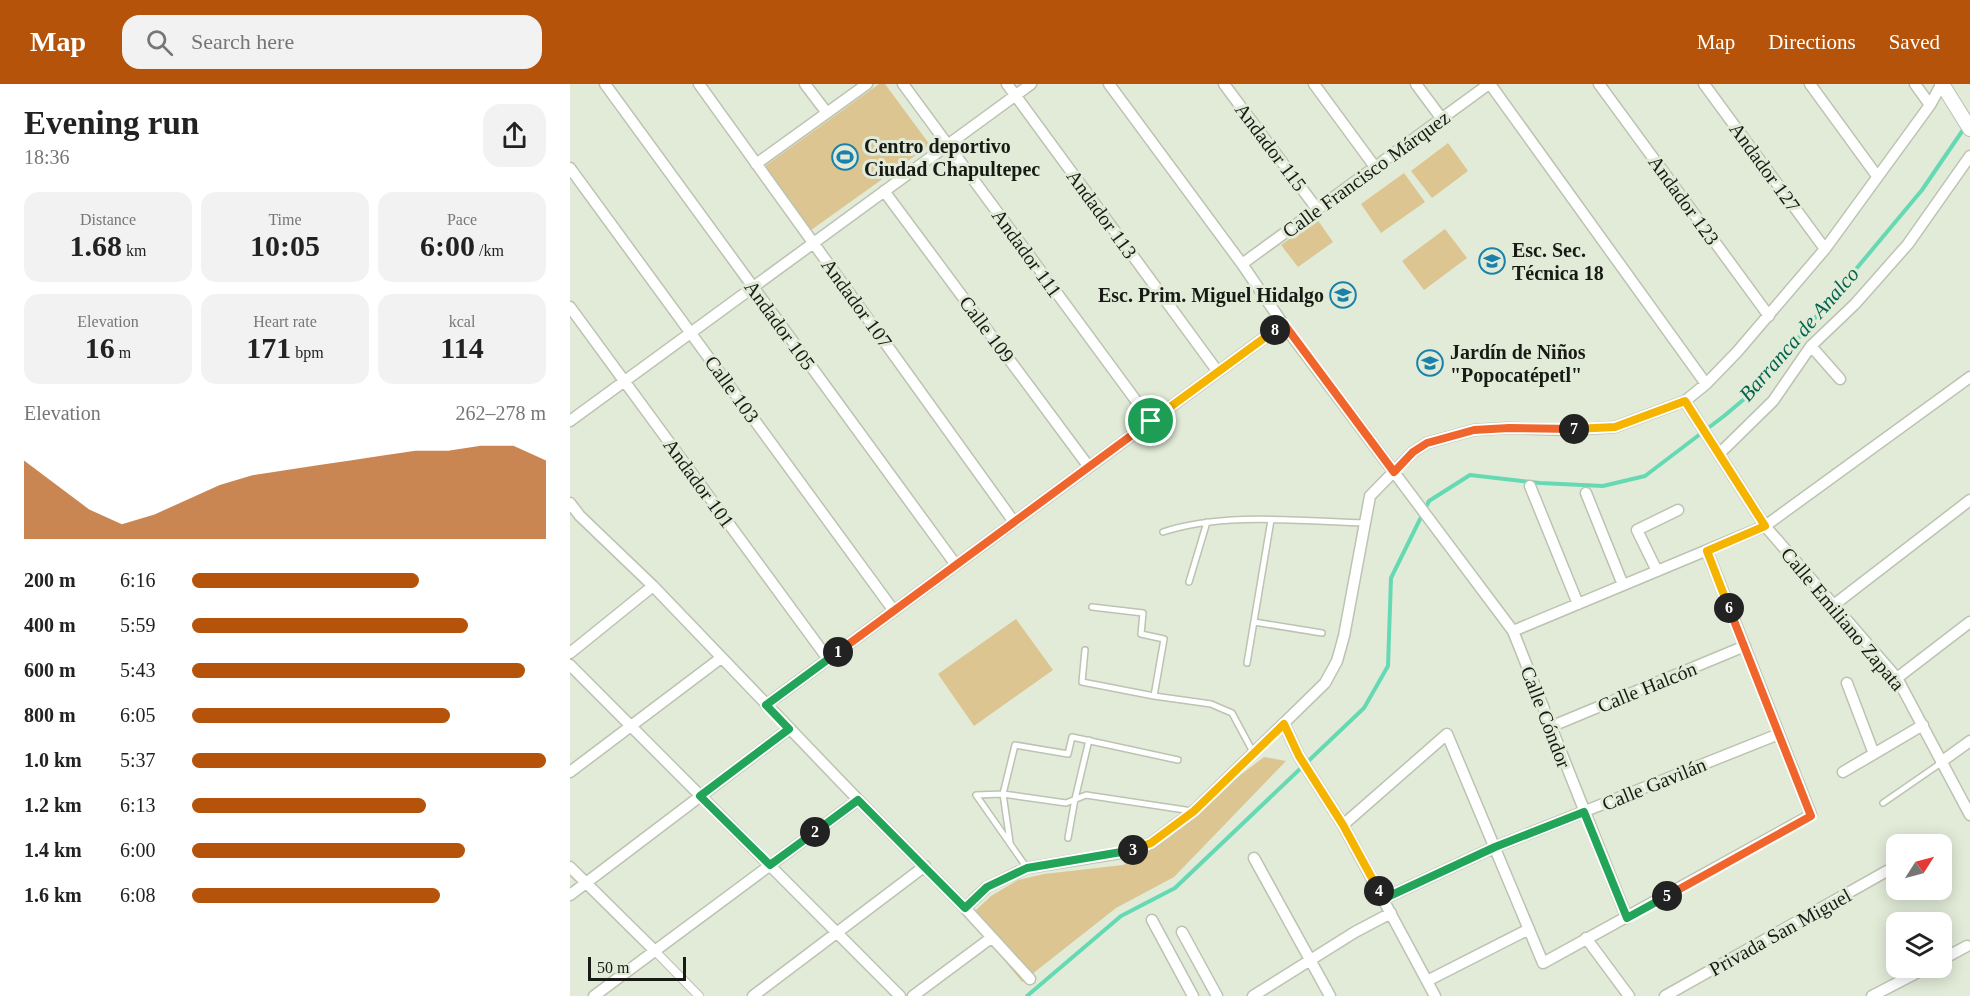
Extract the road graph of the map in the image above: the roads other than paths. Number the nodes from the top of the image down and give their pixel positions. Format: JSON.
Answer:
{"nodes":[{"id":1,"x":605,"y":84,"type":"edge"},
{"id":2,"x":699,"y":84,"type":"edge"},
{"id":3,"x":805,"y":84,"type":"edge"},
{"id":4,"x":867,"y":84,"type":"edge"},
{"id":5,"x":903,"y":84,"type":"edge"},
{"id":6,"x":1007,"y":84,"type":"edge"},
{"id":7,"x":1031,"y":84,"type":"edge"},
{"id":8,"x":1109,"y":84,"type":"edge"},
{"id":9,"x":1224,"y":84,"type":"edge"},
{"id":10,"x":1314,"y":84,"type":"edge"},
{"id":11,"x":1416,"y":84,"type":"edge"},
{"id":12,"x":1489,"y":84,"type":"edge"},
{"id":13,"x":1599,"y":84,"type":"edge"},
{"id":14,"x":1704,"y":84,"type":"edge"},
{"id":15,"x":1810,"y":84,"type":"edge"},
{"id":16,"x":1915,"y":84,"type":"edge"},
{"id":17,"x":1943,"y":86,"type":"edge"},
{"id":18,"x":1016,"y":95,"type":"junction"},
{"id":19,"x":1929,"y":105,"type":"junction"},
{"id":20,"x":826,"y":113,"type":"junction"},
{"id":21,"x":1442,"y":119,"type":"junction"},
{"id":22,"x":1970,"y":129,"type":"edge"},
{"id":23,"x":948,"y":145,"type":"junction"},
{"id":24,"x":1970,"y":156,"type":"edge"},
{"id":25,"x":756,"y":164,"type":"junction"},
{"id":26,"x":1375,"y":167,"type":"junction"},
{"id":27,"x":570,"y":168,"type":"edge"},
{"id":28,"x":1877,"y":176,"type":"junction"},
{"id":29,"x":884,"y":191,"type":"junction"},
{"id":30,"x":1317,"y":210,"type":"junction"},
{"id":31,"x":814,"y":243,"type":"junction"},
{"id":32,"x":1826,"y":249,"type":"junction"},
{"id":33,"x":1242,"y":264,"type":"junction"},
{"id":34,"x":753,"y":288,"type":"junction"},
{"id":35,"x":570,"y":307,"type":"edge"},
{"id":36,"x":1769,"y":316,"type":"junction"},
{"id":37,"x":1284,"y":324,"type":"junction"},
{"id":38,"x":691,"y":333,"type":"junction"},
{"id":39,"x":1811,"y":346,"type":"junction"},
{"id":40,"x":1218,"y":372,"type":"junction"},
{"id":41,"x":1970,"y":377,"type":"edge"},
{"id":42,"x":1840,"y":379,"type":"dead end"},
{"id":43,"x":625,"y":381,"type":"junction"},
{"id":44,"x":1706,"y":384,"type":"junction"},
{"id":45,"x":1685,"y":401,"type":"junction"},
{"id":46,"x":570,"y":421,"type":"edge"},
{"id":47,"x":1151,"y":421,"type":"junction"},
{"id":48,"x":1719,"y":454,"type":"junction"},
{"id":49,"x":1089,"y":467,"type":"junction"},
{"id":50,"x":1394,"y":472,"type":"junction"},
{"id":51,"x":1530,"y":486,"type":"dead end"},
{"id":52,"x":1586,"y":493,"type":"dead end"},
{"id":53,"x":1970,"y":500,"type":"edge"},
{"id":54,"x":570,"y":503,"type":"edge"},
{"id":55,"x":1678,"y":510,"type":"dead end"},
{"id":56,"x":1271,"y":520,"type":"junction"},
{"id":57,"x":1014,"y":522,"type":"junction"},
{"id":58,"x":1207,"y":522,"type":"junction"},
{"id":59,"x":1364,"y":523,"type":"junction"},
{"id":60,"x":1765,"y":526,"type":"junction"},
{"id":61,"x":1163,"y":532,"type":"dead end"},
{"id":62,"x":1707,"y":551,"type":"junction"},
{"id":63,"x":956,"y":565,"type":"junction"},
{"id":64,"x":1656,"y":571,"type":"junction"},
{"id":65,"x":1189,"y":582,"type":"dead end"},
{"id":66,"x":1623,"y":585,"type":"junction"},
{"id":67,"x":653,"y":586,"type":"junction"},
{"id":68,"x":1578,"y":604,"type":"junction"},
{"id":69,"x":1835,"y":604,"type":"junction"},
{"id":70,"x":1092,"y":607,"type":"dead end"},
{"id":71,"x":894,"y":610,"type":"junction"},
{"id":72,"x":1254,"y":622,"type":"junction"},
{"id":73,"x":1970,"y":622,"type":"edge"},
{"id":74,"x":1513,"y":632,"type":"junction"},
{"id":75,"x":1322,"y":633,"type":"dead end"},
{"id":76,"x":1744,"y":646,"type":"junction"},
{"id":77,"x":1085,"y":650,"type":"dead end"},
{"id":78,"x":570,"y":653,"type":"edge"},
{"id":79,"x":721,"y":658,"type":"junction"},
{"id":80,"x":828,"y":659,"type":"junction"},
{"id":81,"x":1247,"y":663,"type":"dead end"},
{"id":82,"x":570,"y":665,"type":"edge"},
{"id":83,"x":1897,"y":678,"type":"junction"},
{"id":84,"x":1847,"y":682,"type":"dead end"},
{"id":85,"x":1154,"y":696,"type":"junction"},
{"id":86,"x":766,"y":705,"type":"junction"},
{"id":87,"x":1284,"y":724,"type":"junction"},
{"id":88,"x":1923,"y":725,"type":"junction"},
{"id":89,"x":631,"y":726,"type":"junction"},
{"id":90,"x":1550,"y":727,"type":"junction"},
{"id":91,"x":789,"y":729,"type":"junction"},
{"id":92,"x":1779,"y":734,"type":"junction"},
{"id":93,"x":1089,"y":740,"type":"junction"},
{"id":94,"x":1970,"y":741,"type":"edge"},
{"id":95,"x":1254,"y":753,"type":"junction"},
{"id":96,"x":1874,"y":754,"type":"junction"},
{"id":97,"x":1178,"y":760,"type":"dead end"},
{"id":98,"x":1941,"y":762,"type":"junction"},
{"id":99,"x":570,"y":772,"type":"edge"},
{"id":100,"x":1843,"y":772,"type":"dead end"},
{"id":101,"x":1003,"y":794,"type":"junction"},
{"id":102,"x":700,"y":796,"type":"junction"},
{"id":103,"x":1075,"y":799,"type":"junction"},
{"id":104,"x":858,"y":800,"type":"junction"},
{"id":105,"x":1883,"y":803,"type":"dead end"},
{"id":106,"x":1194,"y":811,"type":"junction"},
{"id":107,"x":1584,"y":812,"type":"junction"},
{"id":108,"x":1970,"y":815,"type":"edge"},
{"id":109,"x":1343,"y":825,"type":"junction"},
{"id":110,"x":1068,"y":838,"type":"dead end"},
{"id":111,"x":1010,"y":843,"type":"junction"},
{"id":112,"x":1495,"y":847,"type":"junction"},
{"id":113,"x":1254,"y":858,"type":"dead end"},
{"id":114,"x":770,"y":865,"type":"junction"},
{"id":115,"x":570,"y":867,"type":"edge"},
{"id":116,"x":925,"y":867,"type":"junction"},
{"id":117,"x":1027,"y":868,"type":"junction"},
{"id":118,"x":1886,"y":872,"type":"edge"},
{"id":119,"x":586,"y":883,"type":"junction"},
{"id":120,"x":570,"y":895,"type":"edge"},
{"id":121,"x":1383,"y":899,"type":"junction"},
{"id":122,"x":965,"y":908,"type":"junction"},
{"id":123,"x":1391,"y":913,"type":"junction"},
{"id":124,"x":1627,"y":918,"type":"junction"},
{"id":125,"x":1152,"y":920,"type":"dead end"},
{"id":126,"x":1529,"y":929,"type":"junction"},
{"id":127,"x":1182,"y":932,"type":"dead end"},
{"id":128,"x":837,"y":933,"type":"junction"},
{"id":129,"x":992,"y":938,"type":"junction"},
{"id":130,"x":1586,"y":938,"type":"junction"},
{"id":131,"x":1967,"y":946,"type":"dead end"},
{"id":132,"x":654,"y":950,"type":"junction"},
{"id":133,"x":1952,"y":954,"type":"edge"},
{"id":134,"x":1310,"y":960,"type":"junction"},
{"id":135,"x":1907,"y":978,"type":"edge"},
{"id":136,"x":1030,"y":979,"type":"dead end"},
{"id":137,"x":1427,"y":981,"type":"junction"},
{"id":138,"x":594,"y":996,"type":"edge"},
{"id":139,"x":699,"y":996,"type":"edge"},
{"id":140,"x":753,"y":996,"type":"edge"},
{"id":141,"x":900,"y":996,"type":"edge"},
{"id":142,"x":913,"y":996,"type":"edge"},
{"id":143,"x":1193,"y":996,"type":"edge"},
{"id":144,"x":1216,"y":996,"type":"edge"},
{"id":145,"x":1253,"y":996,"type":"edge"},
{"id":146,"x":1330,"y":996,"type":"edge"},
{"id":147,"x":1435,"y":996,"type":"edge"},
{"id":148,"x":1629,"y":996,"type":"edge"},
{"id":149,"x":1665,"y":996,"type":"edge"},
{"id":150,"x":1872,"y":996,"type":"edge"}],
"edges":[{"from":1,"to":34,"type":"street","name":"Andador 105"},
{"from":2,"to":25,"type":"street","name":"Andador 107"},
{"from":3,"to":20,"type":"street"},
{"from":4,"to":20,"type":"street"},
{"from":5,"to":23,"type":"street","name":"Andador 111"},
{"from":6,"to":18,"type":"street","name":"Andador 113"},
{"from":7,"to":18,"type":"street"},
{"from":8,"to":33,"type":"street","name":"Calle Cóndor"},
{"from":9,"to":30,"type":"street","name":"Andador 115"},
{"from":10,"to":26,"type":"street"},
{"from":11,"to":21,"type":"street"},
{"from":12,"to":21,"type":"street","name":"Calle Francisco Márquez"},
{"from":12,"to":44,"type":"street"},
{"from":13,"to":36,"type":"street","name":"Andador 123"},
{"from":14,"to":32,"type":"street","name":"Andador 127"},
{"from":15,"to":28,"type":"street"},
{"from":16,"to":19,"type":"street"},
{"from":17,"to":19,"type":"street"},
{"from":17,"to":22,"type":"street"},
{"from":18,"to":23,"type":"street"},
{"from":18,"to":40,"type":"street","name":"Andador 113"},
{"from":19,"to":28,"type":"street"},
{"from":20,"to":25,"type":"street"},
{"from":21,"to":26,"type":"street","name":"Calle Francisco Márquez"},
{"from":23,"to":29,"type":"street"},
{"from":23,"to":47,"type":"street","name":"Andador 111"},
{"from":24,"to":39,"type":"street"},
{"from":25,"to":31,"type":"street","name":"Andador 107"},
{"from":26,"to":30,"type":"street","name":"Calle Francisco Márquez"},
{"from":27,"to":38,"type":"street","name":"Calle 103"},
{"from":28,"to":32,"type":"street"},
{"from":29,"to":31,"type":"street"},
{"from":29,"to":49,"type":"street","name":"Calle 109"},
{"from":30,"to":33,"type":"street","name":"Calle Francisco Márquez"},
{"from":31,"to":34,"type":"street"},
{"from":31,"to":57,"type":"street","name":"Andador 107"},
{"from":32,"to":36,"type":"street"},
{"from":33,"to":37,"type":"street","name":"Calle Cóndor"},
{"from":34,"to":38,"type":"street"},
{"from":34,"to":63,"type":"street","name":"Andador 105"},
{"from":35,"to":43,"type":"street","name":"Andador 101"},
{"from":36,"to":44,"type":"street"},
{"from":37,"to":40,"type":"street"},
{"from":37,"to":50,"type":"street","name":"Calle Cóndor"},
{"from":38,"to":43,"type":"street"},
{"from":38,"to":71,"type":"street","name":"Calle 103"},
{"from":39,"to":42,"type":"street"},
{"from":39,"to":48,"type":"street"},
{"from":40,"to":47,"type":"street"},
{"from":41,"to":60,"type":"street"},
{"from":43,"to":46,"type":"street"},
{"from":43,"to":80,"type":"street","name":"Andador 101"},
{"from":44,"to":45,"type":"street"},
{"from":45,"to":48,"type":"street","name":"Calle Emiliano Zapata"},
{"from":45,"to":50,"type":"street"},
{"from":47,"to":49,"type":"street"},
{"from":48,"to":60,"type":"street","name":"Calle Emiliano Zapata"},
{"from":49,"to":57,"type":"street"},
{"from":50,"to":59,"type":"street"},
{"from":50,"to":74,"type":"street","name":"Calle Cóndor"},
{"from":51,"to":68,"type":"street"},
{"from":52,"to":66,"type":"street"},
{"from":53,"to":69,"type":"street"},
{"from":54,"to":67,"type":"street"},
{"from":55,"to":64,"type":"street"},
{"from":56,"to":58,"type":"lane"},
{"from":56,"to":59,"type":"lane"},
{"from":56,"to":72,"type":"lane"},
{"from":57,"to":63,"type":"street"},
{"from":58,"to":61,"type":"lane"},
{"from":58,"to":65,"type":"lane"},
{"from":59,"to":87,"type":"street"},
{"from":60,"to":62,"type":"street"},
{"from":60,"to":69,"type":"street","name":"Calle Emiliano Zapata"},
{"from":62,"to":64,"type":"street"},
{"from":62,"to":76,"type":"street"},
{"from":63,"to":71,"type":"street"},
{"from":64,"to":66,"type":"street"},
{"from":66,"to":68,"type":"street"},
{"from":67,"to":78,"type":"street"},
{"from":67,"to":79,"type":"street"},
{"from":68,"to":74,"type":"street"},
{"from":69,"to":83,"type":"street","name":"Calle Emiliano Zapata"},
{"from":70,"to":85,"type":"lane"},
{"from":71,"to":80,"type":"street"},
{"from":72,"to":75,"type":"lane"},
{"from":72,"to":81,"type":"lane"},
{"from":73,"to":83,"type":"street"},
{"from":74,"to":90,"type":"street","name":"Calle Cóndor"},
{"from":76,"to":90,"type":"street","name":"Calle Halcón"},
{"from":76,"to":92,"type":"street"},
{"from":77,"to":85,"type":"lane"},
{"from":79,"to":86,"type":"street"},
{"from":79,"to":89,"type":"street"},
{"from":80,"to":86,"type":"street"},
{"from":82,"to":89,"type":"street"},
{"from":83,"to":88,"type":"street","name":"Calle Emiliano Zapata"},
{"from":84,"to":96,"type":"street"},
{"from":85,"to":95,"type":"lane"},
{"from":86,"to":91,"type":"street"},
{"from":87,"to":95,"type":"street"},
{"from":87,"to":109,"type":"street"},
{"from":88,"to":96,"type":"street"},
{"from":88,"to":98,"type":"street","name":"Calle Emiliano Zapata"},
{"from":89,"to":99,"type":"street"},
{"from":89,"to":102,"type":"street"},
{"from":90,"to":107,"type":"street","name":"Calle Cóndor"},
{"from":91,"to":102,"type":"street"},
{"from":91,"to":104,"type":"street"},
{"from":92,"to":107,"type":"street","name":"Calle Gavilán"},
{"from":92,"to":124,"type":"street"},
{"from":93,"to":97,"type":"lane"},
{"from":93,"to":101,"type":"lane"},
{"from":93,"to":103,"type":"lane"},
{"from":94,"to":98,"type":"street"},
{"from":95,"to":106,"type":"street"},
{"from":96,"to":100,"type":"street"},
{"from":98,"to":105,"type":"lane"},
{"from":98,"to":108,"type":"street","name":"Calle Emiliano Zapata"},
{"from":101,"to":103,"type":"lane"},
{"from":101,"to":111,"type":"lane"},
{"from":101,"to":111,"type":"lane"},
{"from":102,"to":114,"type":"street"},
{"from":102,"to":119,"type":"street"},
{"from":103,"to":106,"type":"lane"},
{"from":103,"to":110,"type":"lane"},
{"from":104,"to":114,"type":"street"},
{"from":104,"to":116,"type":"street"},
{"from":106,"to":117,"type":"street"},
{"from":107,"to":112,"type":"street","name":"Calle Gavilán"},
{"from":107,"to":124,"type":"street","name":"Calle Cóndor"},
{"from":109,"to":112,"type":"street"},
{"from":109,"to":121,"type":"street"},
{"from":111,"to":117,"type":"lane"},
{"from":112,"to":121,"type":"street","name":"Calle Gavilán"},
{"from":112,"to":126,"type":"street"},
{"from":113,"to":134,"type":"street"},
{"from":114,"to":128,"type":"street"},
{"from":114,"to":132,"type":"street"},
{"from":115,"to":119,"type":"street"},
{"from":116,"to":122,"type":"street"},
{"from":116,"to":128,"type":"street"},
{"from":117,"to":122,"type":"street"},
{"from":118,"to":149,"type":"street","name":"Privada San Miguel"},
{"from":119,"to":120,"type":"street"},
{"from":119,"to":132,"type":"street"},
{"from":121,"to":123,"type":"street"},
{"from":122,"to":129,"type":"street"},
{"from":123,"to":134,"type":"street"},
{"from":123,"to":137,"type":"street"},
{"from":124,"to":130,"type":"street"},
{"from":125,"to":143,"type":"street"},
{"from":126,"to":130,"type":"street"},
{"from":126,"to":137,"type":"street"},
{"from":127,"to":144,"type":"street"},
{"from":128,"to":140,"type":"street"},
{"from":128,"to":141,"type":"street"},
{"from":129,"to":136,"type":"street"},
{"from":129,"to":142,"type":"street"},
{"from":130,"to":148,"type":"street"},
{"from":131,"to":133,"type":"street"},
{"from":132,"to":138,"type":"street"},
{"from":132,"to":139,"type":"street"},
{"from":134,"to":145,"type":"street"},
{"from":134,"to":146,"type":"street"},
{"from":135,"to":150,"type":"street"},
{"from":137,"to":147,"type":"street"}]}
